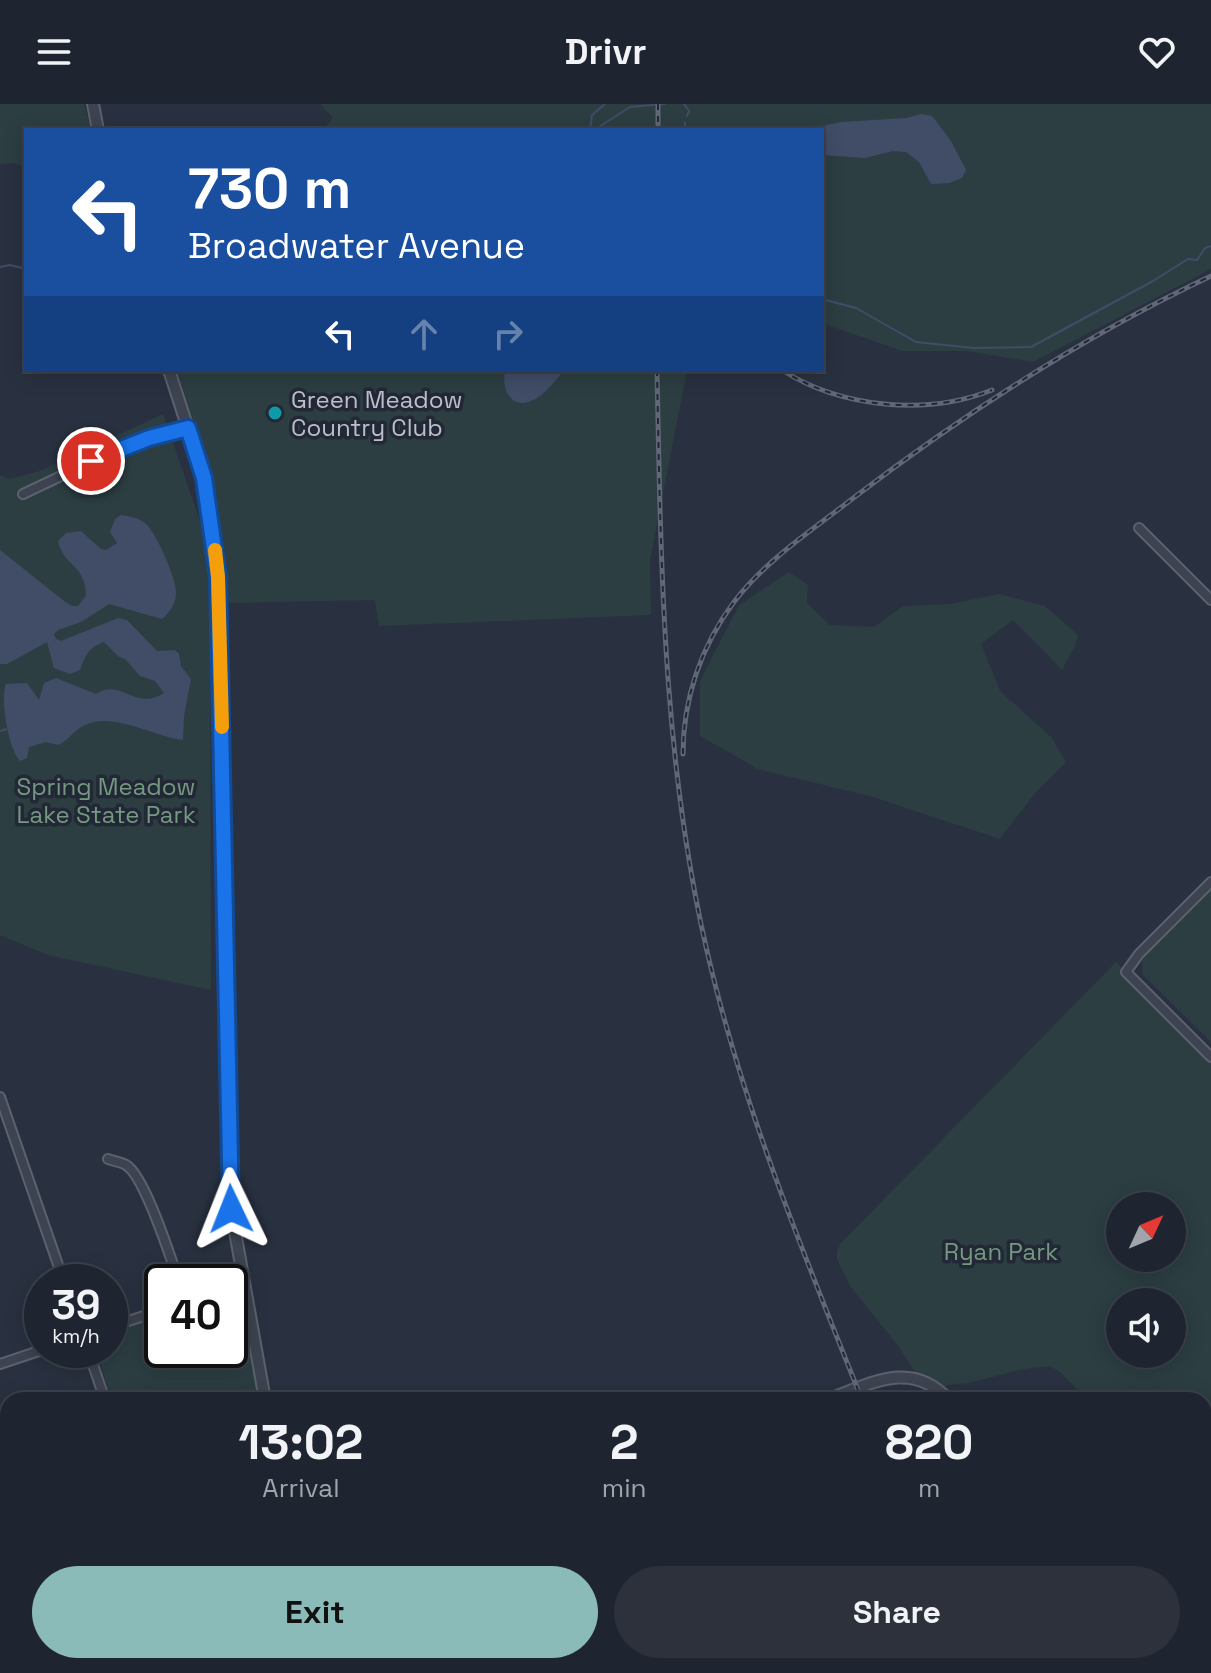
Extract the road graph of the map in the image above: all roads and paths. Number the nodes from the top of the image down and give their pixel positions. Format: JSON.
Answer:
{"nodes":[{"id":1,"x":93,"y":104,"type":"edge"},
{"id":2,"x":98,"y":128,"type":"edge"},
{"id":3,"x":170,"y":372,"type":"edge"},
{"id":4,"x":188,"y":428,"type":"junction"},
{"id":5,"x":23,"y":494,"type":"dead end"},
{"id":6,"x":1139,"y":528,"type":"dead end"},
{"id":7,"x":1211,"y":600,"type":"edge"},
{"id":8,"x":1211,"y":882,"type":"edge"},
{"id":9,"x":1211,"y":1057,"type":"edge"},
{"id":10,"x":0,"y":1097,"type":"edge"},
{"id":11,"x":108,"y":1159,"type":"dead end"},
{"id":12,"x":58,"y":1264,"type":"edge"},
{"id":13,"x":173,"y":1264,"type":"edge"},
{"id":14,"x":24,"y":1356,"type":"edge"},
{"id":15,"x":0,"y":1364,"type":"edge"},
{"id":16,"x":94,"y":1368,"type":"edge"},
{"id":17,"x":102,"y":1392,"type":"edge"},
{"id":18,"x":264,"y":1392,"type":"edge"},
{"id":19,"x":852,"y":1392,"type":"edge"},
{"id":20,"x":942,"y":1392,"type":"edge"}],
"edges":[{"from":1,"to":2,"type":"street"},
{"from":3,"to":4,"type":"street"},
{"from":4,"to":5,"type":"street"},
{"from":4,"to":18,"type":"street"},
{"from":6,"to":7,"type":"street"},
{"from":8,"to":9,"type":"street"},
{"from":10,"to":12,"type":"street"},
{"from":11,"to":13,"type":"street"},
{"from":14,"to":15,"type":"street"},
{"from":16,"to":17,"type":"street"},
{"from":19,"to":20,"type":"street"}]}
